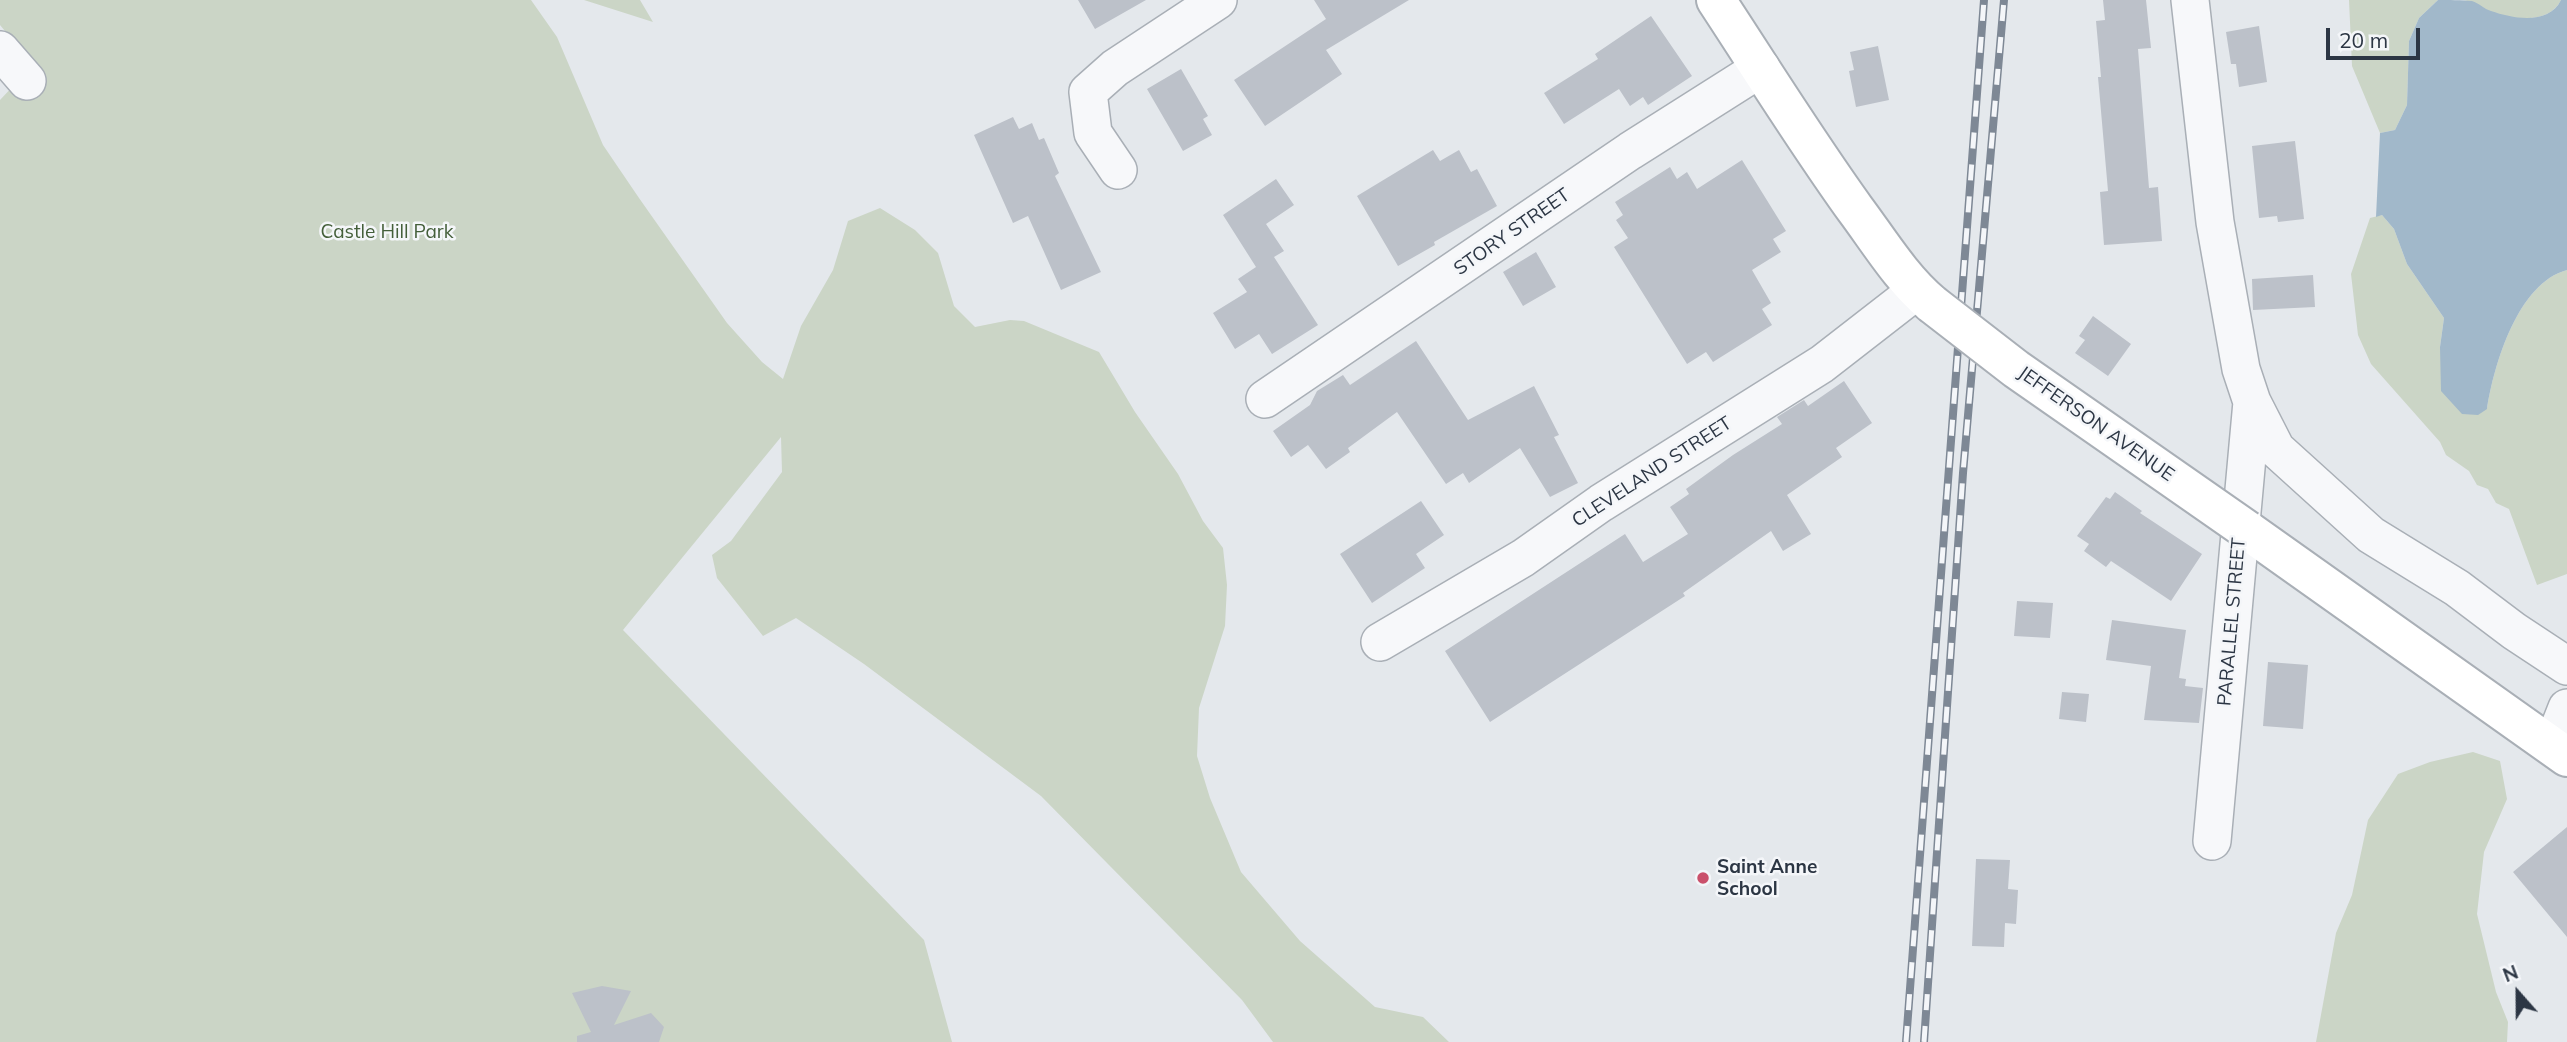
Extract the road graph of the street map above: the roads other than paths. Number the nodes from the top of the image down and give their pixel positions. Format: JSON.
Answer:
{"nodes":[{"id":1,"x":1218,"y":0,"type":"edge"},
{"id":2,"x":1716,"y":0,"type":"edge"},
{"id":3,"x":2190,"y":0,"type":"edge"},
{"id":4,"x":0,"y":50,"type":"edge"},
{"id":5,"x":1761,"y":68,"type":"junction"},
{"id":6,"x":27,"y":81,"type":"dead end"},
{"id":7,"x":1118,"y":170,"type":"dead end"},
{"id":8,"x":1924,"y":297,"type":"junction"},
{"id":9,"x":1265,"y":399,"type":"dead end"},
{"id":10,"x":2252,"y":402,"type":"junction"},
{"id":11,"x":1380,"y":642,"type":"dead end"},
{"id":12,"x":2567,"y":666,"type":"edge"},
{"id":13,"x":2567,"y":708,"type":"edge"},
{"id":14,"x":2549,"y":744,"type":"edge"},
{"id":15,"x":2212,"y":841,"type":"dead end"}],
"edges":[{"from":1,"to":7,"type":"street"},
{"from":2,"to":5,"type":"main road","name":"JEFFERSON AVENUE"},
{"from":3,"to":10,"type":"street","name":"PARALLEL STREET"},
{"from":4,"to":6,"type":"street"},
{"from":5,"to":8,"type":"main road","name":"JEFFERSON AVENUE"},
{"from":5,"to":9,"type":"street","name":"STORY STREET"},
{"from":8,"to":11,"type":"street","name":"CLEVELAND STREET"},
{"from":8,"to":14,"type":"main road","name":"JEFFERSON AVENUE","bridge":true},
{"from":10,"to":12,"type":"street","name":"PARALLEL STREET"},
{"from":10,"to":15,"type":"street","name":"PARALLEL STREET"},
{"from":13,"to":14,"type":"street"}]}
